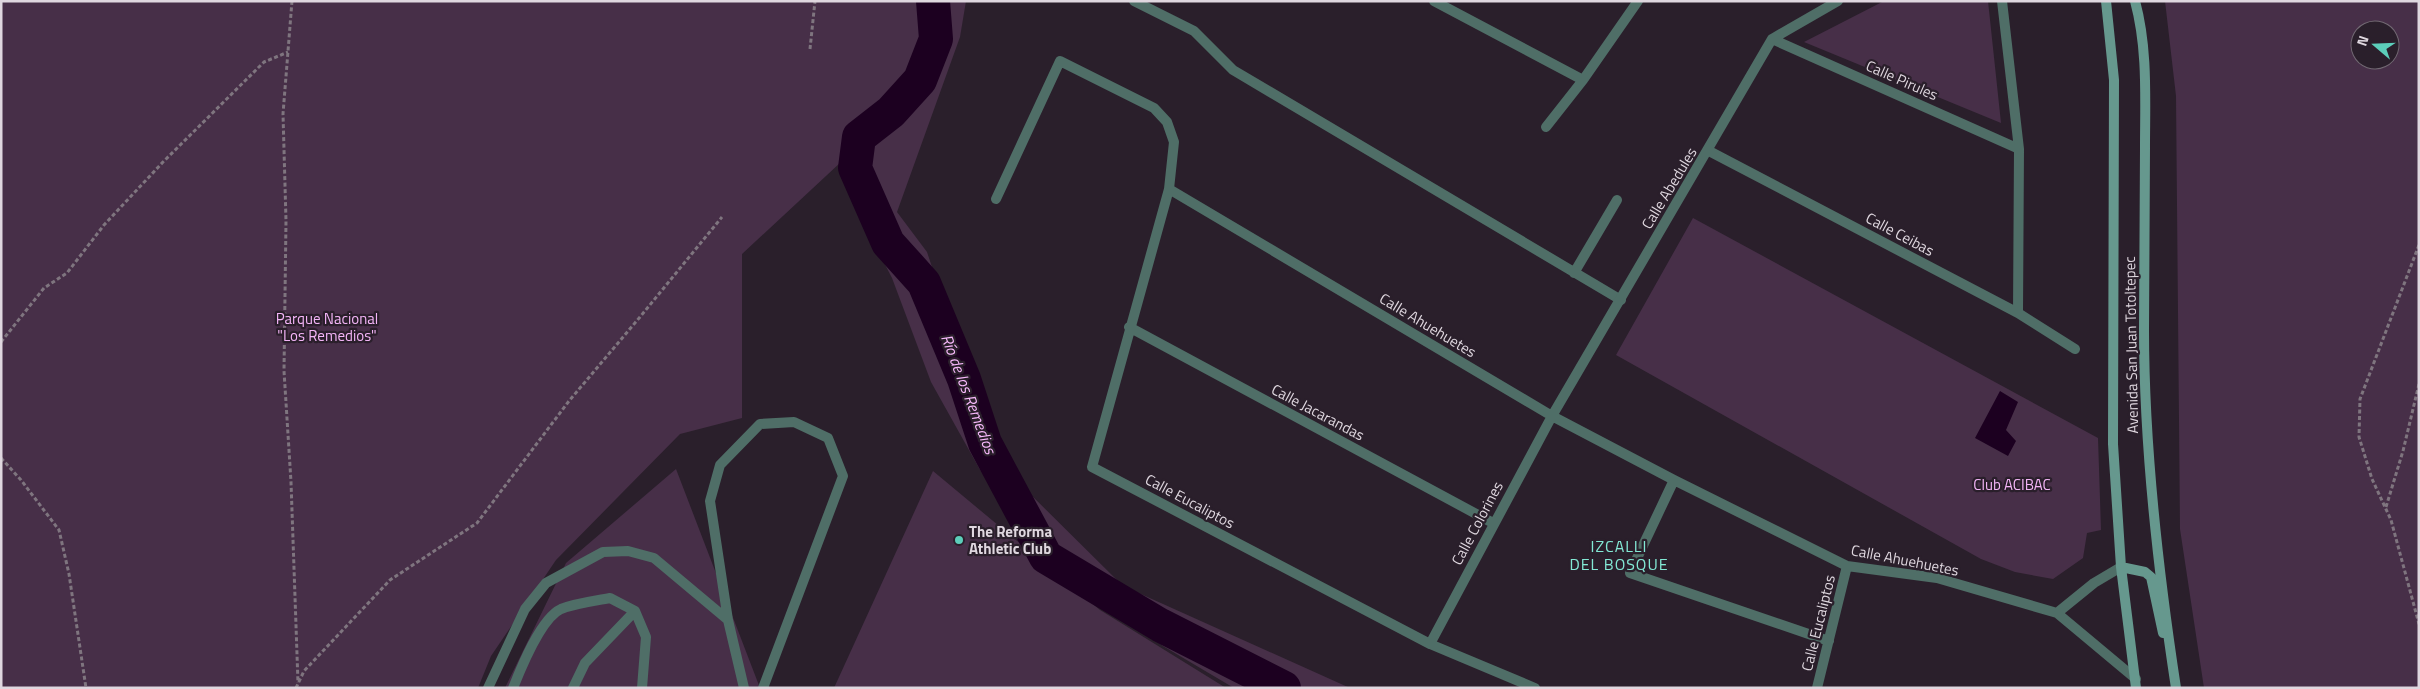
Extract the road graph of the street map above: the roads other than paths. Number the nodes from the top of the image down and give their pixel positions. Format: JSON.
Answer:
{"nodes":[{"id":1,"x":1134,"y":1,"type":"edge"},
{"id":2,"x":1434,"y":1,"type":"edge"},
{"id":3,"x":1638,"y":1,"type":"edge"},
{"id":4,"x":1838,"y":1,"type":"edge"},
{"id":5,"x":2002,"y":1,"type":"edge"},
{"id":6,"x":2106,"y":1,"type":"edge"},
{"id":7,"x":2135,"y":1,"type":"edge"},
{"id":8,"x":1450,"y":5,"type":"edge"},
{"id":9,"x":1772,"y":39,"type":"junction"},
{"id":10,"x":1583,"y":80,"type":"junction"},
{"id":11,"x":1546,"y":127,"type":"dead end"},
{"id":12,"x":2019,"y":149,"type":"junction"},
{"id":13,"x":1709,"y":151,"type":"junction"},
{"id":14,"x":1170,"y":189,"type":"junction"},
{"id":15,"x":996,"y":199,"type":"dead end"},
{"id":16,"x":1617,"y":200,"type":"dead end"},
{"id":17,"x":1574,"y":274,"type":"junction"},
{"id":18,"x":1621,"y":300,"type":"junction"},
{"id":19,"x":2018,"y":313,"type":"junction"},
{"id":20,"x":1129,"y":327,"type":"junction"},
{"id":21,"x":2075,"y":349,"type":"dead end"},
{"id":22,"x":1552,"y":416,"type":"junction"},
{"id":23,"x":1674,"y":480,"type":"junction"},
{"id":24,"x":1493,"y":523,"type":"junction"},
{"id":25,"x":1847,"y":566,"type":"junction"},
{"id":26,"x":2121,"y":567,"type":"junction"},
{"id":27,"x":635,"y":611,"type":"junction"},
{"id":28,"x":2057,"y":612,"type":"junction"},
{"id":29,"x":728,"y":620,"type":"junction"},
{"id":30,"x":1829,"y":641,"type":"junction"},
{"id":31,"x":1430,"y":644,"type":"junction"},
{"id":32,"x":2174,"y":670,"type":"junction"},
{"id":33,"x":2136,"y":683,"type":"edge"},
{"id":34,"x":743,"y":687,"type":"edge"},
{"id":35,"x":488,"y":688,"type":"edge"},
{"id":36,"x":513,"y":688,"type":"edge"},
{"id":37,"x":573,"y":688,"type":"edge"},
{"id":38,"x":642,"y":688,"type":"edge"},
{"id":39,"x":763,"y":688,"type":"edge"},
{"id":40,"x":1535,"y":688,"type":"edge"},
{"id":41,"x":1818,"y":688,"type":"edge"},
{"id":42,"x":2176,"y":688,"type":"edge"}],
"edges":[{"from":1,"to":17,"type":"street"},
{"from":2,"to":8,"type":"street"},
{"from":3,"to":10,"type":"street"},
{"from":4,"to":9,"type":"street"},
{"from":5,"to":12,"type":"street"},
{"from":6,"to":26,"type":"main road","name":"Avenida San Juan Totoltepec"},
{"from":7,"to":32,"type":"main road","name":"Avenida San Juan Totoltepec"},
{"from":8,"to":10,"type":"street"},
{"from":9,"to":12,"type":"street","name":"Calle Pirules"},
{"from":9,"to":13,"type":"street","name":"Calle Abedules"},
{"from":10,"to":11,"type":"street"},
{"from":12,"to":19,"type":"street"},
{"from":13,"to":18,"type":"street","name":"Calle Abedules"},
{"from":13,"to":19,"type":"street","name":"Calle Ceibas"},
{"from":14,"to":15,"type":"street","name":"Calle Eucaliptos"},
{"from":14,"to":20,"type":"street","name":"Calle Eucaliptos"},
{"from":14,"to":22,"type":"street","name":"Calle Ahuehuetes"},
{"from":16,"to":17,"type":"street"},
{"from":17,"to":18,"type":"street"},
{"from":18,"to":22,"type":"street","name":"Calle Abedules"},
{"from":19,"to":21,"type":"street","name":"Calle Ceibas"},
{"from":20,"to":24,"type":"street","name":"Calle Jacarandas"},
{"from":20,"to":31,"type":"street","name":"Calle Eucaliptos"},
{"from":22,"to":23,"type":"street","name":"Calle Ahuehuetes"},
{"from":22,"to":24,"type":"street","name":"Calle Colorines"},
{"from":23,"to":25,"type":"street","name":"Calle Ahuehuetes"},
{"from":23,"to":30,"type":"street"},
{"from":24,"to":31,"type":"street","name":"Calle Colorines"},
{"from":25,"to":28,"type":"street","name":"Calle Ahuehuetes"},
{"from":25,"to":30,"type":"street","name":"Calle Eucaliptos"},
{"from":26,"to":28,"type":"street"},
{"from":26,"to":32,"type":"main road"},
{"from":26,"to":33,"type":"main road","name":"Avenida San Juan Totoltepec"},
{"from":27,"to":36,"type":"street"},
{"from":27,"to":37,"type":"street"},
{"from":27,"to":38,"type":"street"},
{"from":28,"to":33,"type":"street","name":"Calle Ahuehuetes"},
{"from":29,"to":34,"type":"street"},
{"from":29,"to":35,"type":"street"},
{"from":29,"to":39,"type":"street"},
{"from":30,"to":41,"type":"street","name":"Calle Eucaliptos"},
{"from":31,"to":40,"type":"street","name":"Calle Eucaliptos"},
{"from":32,"to":42,"type":"main road","name":"Avenida San Juan Totoltepec"}]}
